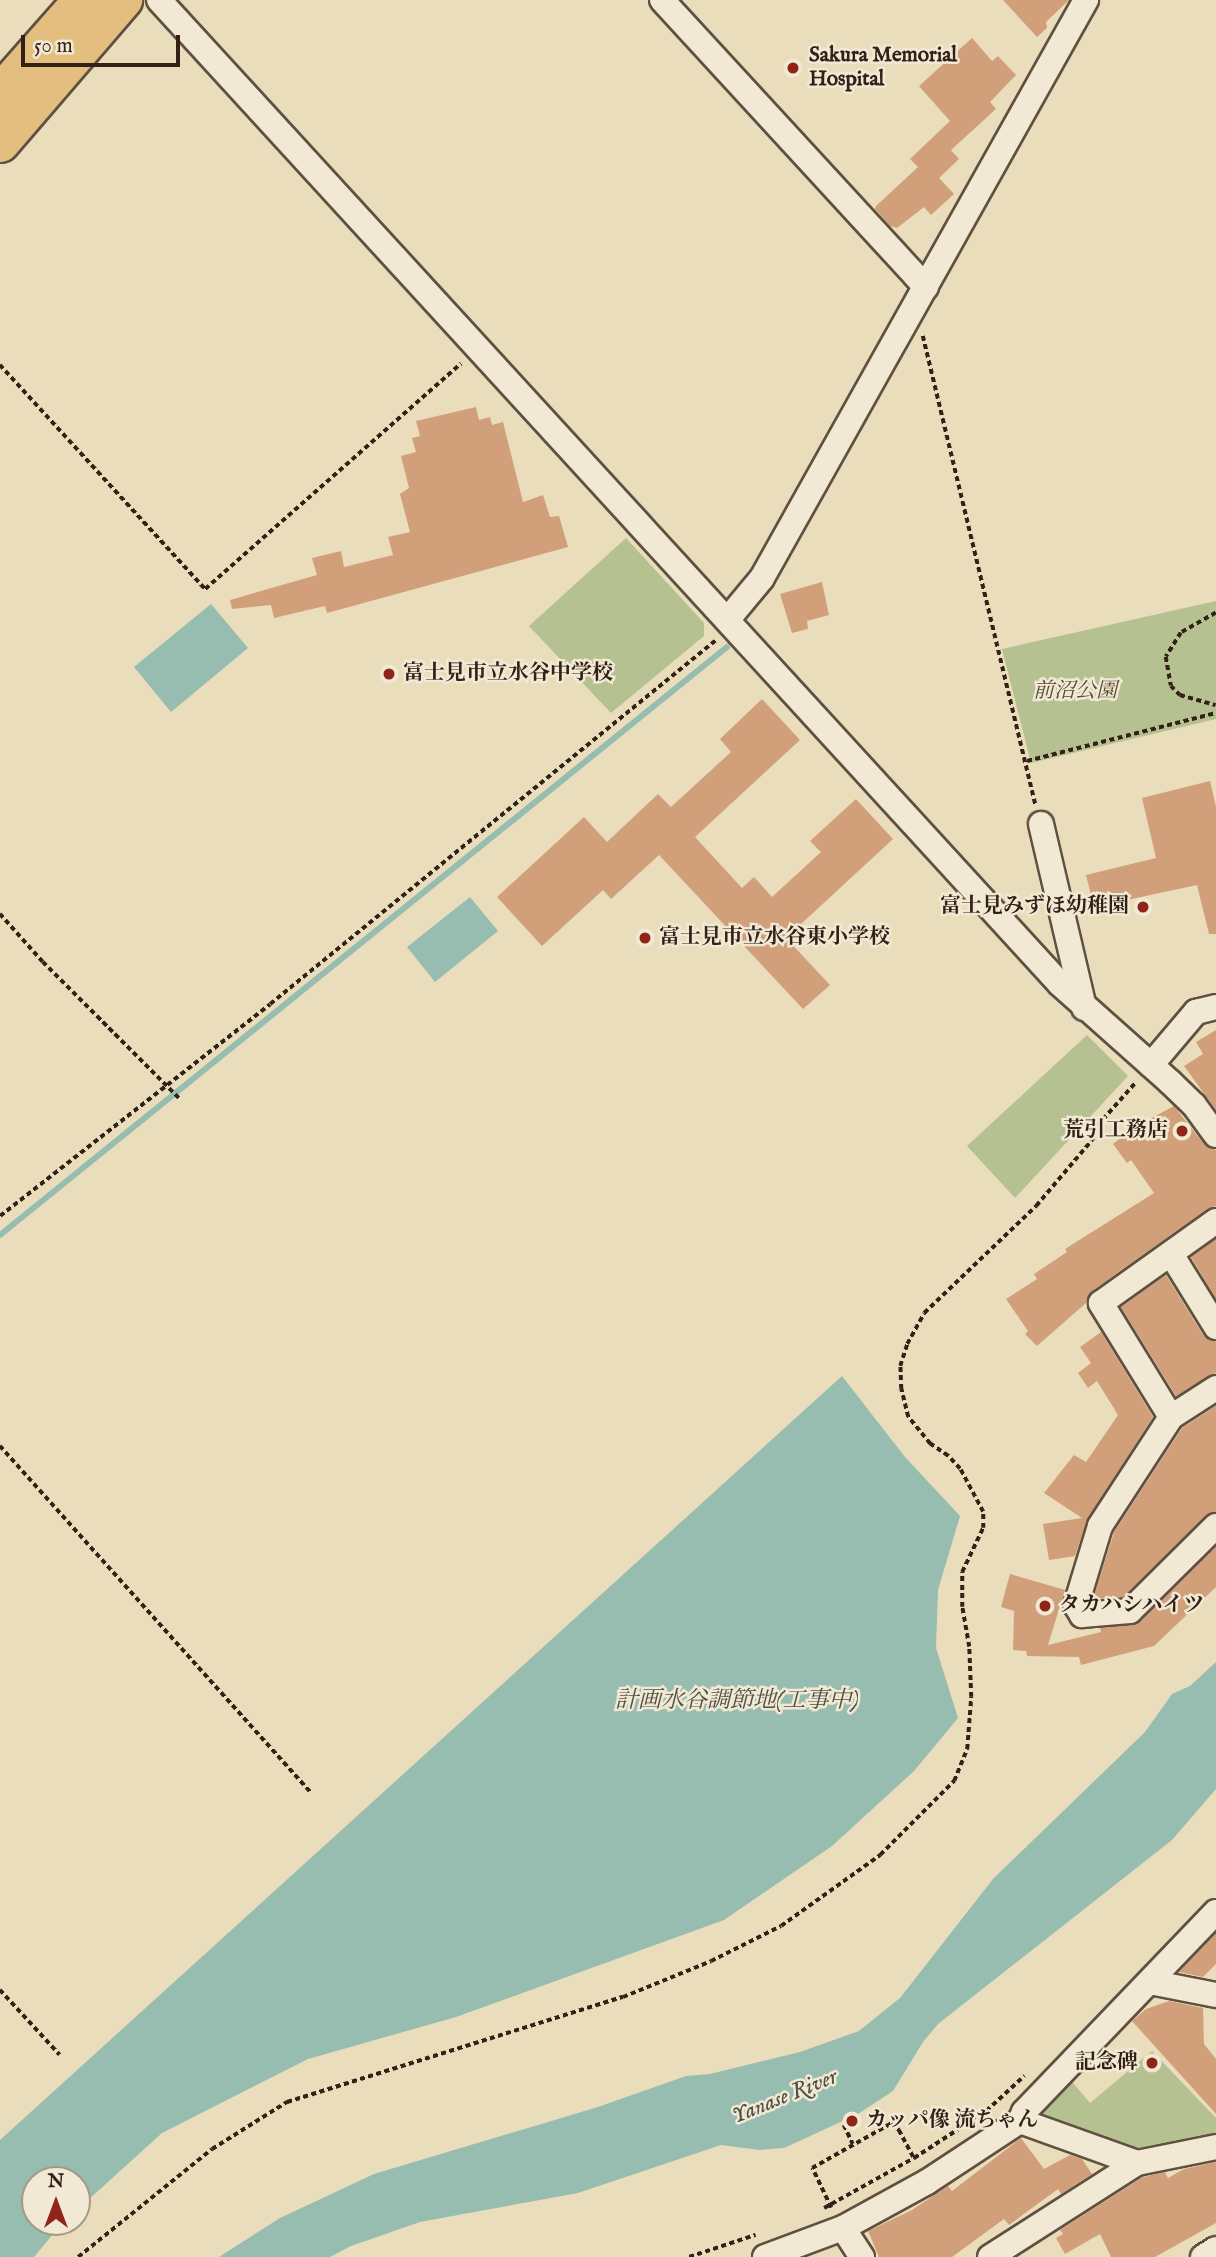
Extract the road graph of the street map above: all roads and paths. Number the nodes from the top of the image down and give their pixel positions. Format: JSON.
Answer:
{"nodes":[{"id":1,"x":83,"y":0,"type":"edge"},
{"id":2,"x":123,"y":0,"type":"edge"},
{"id":3,"x":159,"y":0,"type":"edge"},
{"id":4,"x":662,"y":0,"type":"edge"},
{"id":5,"x":1086,"y":0,"type":"edge"},
{"id":6,"x":0,"y":94,"type":"edge"},
{"id":7,"x":0,"y":143,"type":"edge"},
{"id":8,"x":926,"y":287,"type":"junction"},
{"id":9,"x":921,"y":329,"type":"dead end"},
{"id":10,"x":477,"y":349,"type":"junction"},
{"id":11,"x":0,"y":365,"type":"edge"},
{"id":12,"x":1216,"y":612,"type":"edge"},
{"id":13,"x":736,"y":628,"type":"junction"},
{"id":14,"x":1216,"y":705,"type":"edge"},
{"id":15,"x":1216,"y":713,"type":"edge"},
{"id":16,"x":1027,"y":761,"type":"junction"},
{"id":17,"x":1041,"y":824,"type":"joint"},
{"id":18,"x":0,"y":914,"type":"edge"},
{"id":19,"x":1216,"y":1007,"type":"edge"},
{"id":20,"x":1084,"y":1009,"type":"junction"},
{"id":21,"x":1151,"y":1065,"type":"junction"},
{"id":22,"x":167,"y":1085,"type":"junction"},
{"id":23,"x":181,"y":1100,"type":"dead end"},
{"id":24,"x":1216,"y":1135,"type":"edge"},
{"id":25,"x":0,"y":1216,"type":"edge"},
{"id":26,"x":1216,"y":1221,"type":"edge"},
{"id":27,"x":1171,"y":1254,"type":"junction"},
{"id":28,"x":1216,"y":1327,"type":"edge"},
{"id":29,"x":1216,"y":1388,"type":"edge"},
{"id":30,"x":1171,"y":1417,"type":"junction"},
{"id":31,"x":0,"y":1446,"type":"edge"},
{"id":32,"x":1216,"y":1526,"type":"edge"},
{"id":33,"x":310,"y":1793,"type":"dead end"},
{"id":34,"x":1216,"y":1912,"type":"edge"},
{"id":35,"x":1150,"y":1982,"type":"junction"},
{"id":36,"x":0,"y":1990,"type":"edge"},
{"id":37,"x":1216,"y":1995,"type":"edge"},
{"id":38,"x":60,"y":2054,"type":"dead end"},
{"id":39,"x":1020,"y":2121,"type":"junction"},
{"id":40,"x":844,"y":2125,"type":"dead end"},
{"id":41,"x":853,"y":2144,"type":"junction"},
{"id":42,"x":1216,"y":2147,"type":"edge"},
{"id":43,"x":1137,"y":2163,"type":"junction"},
{"id":44,"x":830,"y":2206,"type":"junction"},
{"id":45,"x":822,"y":2210,"type":"dead end"},
{"id":46,"x":843,"y":2228,"type":"junction"},
{"id":47,"x":766,"y":2231,"type":"dead end"},
{"id":48,"x":1216,"y":2249,"type":"edge"},
{"id":49,"x":78,"y":2257,"type":"edge"},
{"id":50,"x":689,"y":2257,"type":"edge"},
{"id":51,"x":765,"y":2257,"type":"edge"},
{"id":52,"x":862,"y":2257,"type":"edge"},
{"id":53,"x":990,"y":2257,"type":"edge"},
{"id":54,"x":1203,"y":2257,"type":"edge"}],
"edges":[{"from":1,"to":6,"type":"highway"},
{"from":2,"to":7,"type":"highway"},
{"from":3,"to":10,"type":"street"},
{"from":4,"to":8,"type":"street"},
{"from":5,"to":8,"type":"street"},
{"from":8,"to":13,"type":"street"},
{"from":9,"to":16,"type":"path"},
{"from":10,"to":11,"type":"path"},
{"from":10,"to":13,"type":"street"},
{"from":12,"to":14,"type":"path"},
{"from":13,"to":20,"type":"street"},
{"from":13,"to":22,"type":"path"},
{"from":15,"to":16,"type":"path"},
{"from":16,"to":17,"type":"path"},
{"from":17,"to":20,"type":"street"},
{"from":18,"to":22,"type":"path"},
{"from":19,"to":21,"type":"street"},
{"from":20,"to":21,"type":"street"},
{"from":21,"to":24,"type":"street"},
{"from":21,"to":49,"type":"path"},
{"from":22,"to":23,"type":"path"},
{"from":22,"to":25,"type":"path"},
{"from":26,"to":27,"type":"street"},
{"from":27,"to":28,"type":"street"},
{"from":27,"to":30,"type":"street"},
{"from":29,"to":30,"type":"street"},
{"from":30,"to":32,"type":"street"},
{"from":31,"to":33,"type":"path"},
{"from":34,"to":35,"type":"street"},
{"from":35,"to":37,"type":"street"},
{"from":35,"to":39,"type":"street"},
{"from":36,"to":38,"type":"path"},
{"from":39,"to":43,"type":"street"},
{"from":39,"to":46,"type":"street"},
{"from":40,"to":41,"type":"path"},
{"from":41,"to":44,"type":"path"},
{"from":41,"to":44,"type":"path"},
{"from":42,"to":43,"type":"street"},
{"from":43,"to":53,"type":"street"},
{"from":44,"to":45,"type":"path"},
{"from":46,"to":51,"type":"street"},
{"from":46,"to":52,"type":"street"},
{"from":47,"to":50,"type":"path"},
{"from":48,"to":54,"type":"street"}]}
